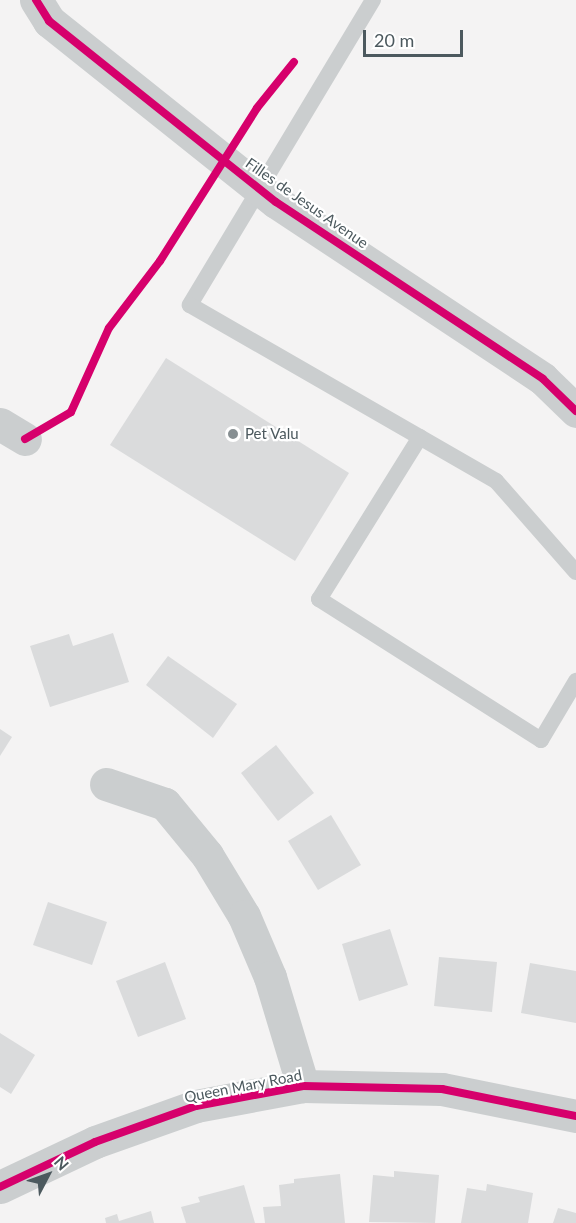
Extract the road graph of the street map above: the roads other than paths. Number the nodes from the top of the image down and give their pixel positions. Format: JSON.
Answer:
{"nodes":[{"id":1,"x":36,"y":0,"type":"edge"},
{"id":2,"x":373,"y":0,"type":"edge"},
{"id":3,"x":259,"y":188,"type":"junction"},
{"id":4,"x":576,"y":411,"type":"edge"},
{"id":5,"x":420,"y":437,"type":"junction"},
{"id":6,"x":576,"y":572,"type":"edge"},
{"id":7,"x":576,"y":681,"type":"edge"},
{"id":8,"x":106,"y":784,"type":"dead end"},
{"id":9,"x":303,"y":1086,"type":"junction"},
{"id":10,"x":576,"y":1116,"type":"edge"},
{"id":11,"x":0,"y":1187,"type":"edge"}],
"edges":[{"from":1,"to":3,"type":"street","name":"Filles de Jesus Avenue"},
{"from":2,"to":3,"type":"lane"},
{"from":3,"to":4,"type":"street","name":"Filles de Jesus Avenue"},
{"from":3,"to":5,"type":"lane"},
{"from":5,"to":6,"type":"lane"},
{"from":5,"to":7,"type":"lane"},
{"from":8,"to":9,"type":"street"},
{"from":9,"to":10,"type":"street","name":"Queen Mary Road"},
{"from":9,"to":11,"type":"street","name":"Queen Mary Road"}]}
